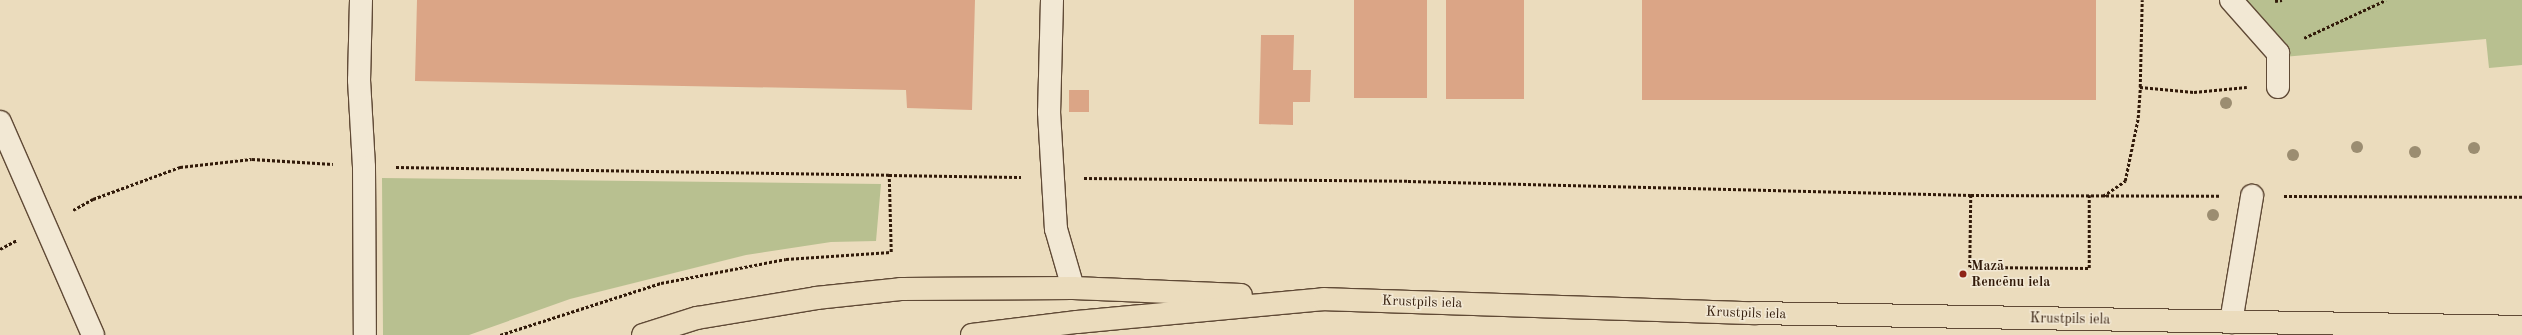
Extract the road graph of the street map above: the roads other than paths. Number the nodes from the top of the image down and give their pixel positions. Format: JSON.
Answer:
{"nodes":[{"id":1,"x":361,"y":0,"type":"edge"},
{"id":2,"x":1052,"y":0,"type":"edge"},
{"id":3,"x":2231,"y":0,"type":"edge"},
{"id":4,"x":2278,"y":87,"type":"dead end"},
{"id":5,"x":0,"y":122,"type":"edge"},
{"id":6,"x":2252,"y":196,"type":"road end"},
{"id":7,"x":1073,"y":288,"type":"junction"},
{"id":8,"x":1324,"y":299,"type":"junction"},
{"id":9,"x":2231,"y":322,"type":"junction"},
{"id":10,"x":2522,"y":327,"type":"edge"},
{"id":11,"x":93,"y":335,"type":"edge"},
{"id":12,"x":365,"y":335,"type":"edge"},
{"id":13,"x":643,"y":335,"type":"edge"},
{"id":14,"x":972,"y":335,"type":"edge"}],
"edges":[{"from":1,"to":12,"type":"lane"},
{"from":2,"to":7,"type":"lane"},
{"from":3,"to":4,"type":"lane"},
{"from":5,"to":11,"type":"lane"},
{"from":6,"to":9,"type":"lane"},
{"from":7,"to":8,"type":"main road"},
{"from":7,"to":13,"type":"main road"},
{"from":8,"to":9,"type":"main road","name":"Krustpils iela"},
{"from":8,"to":14,"type":"main road","name":"Krustpils iela"},
{"from":9,"to":10,"type":"main road","name":"Krustpils iela"}]}
